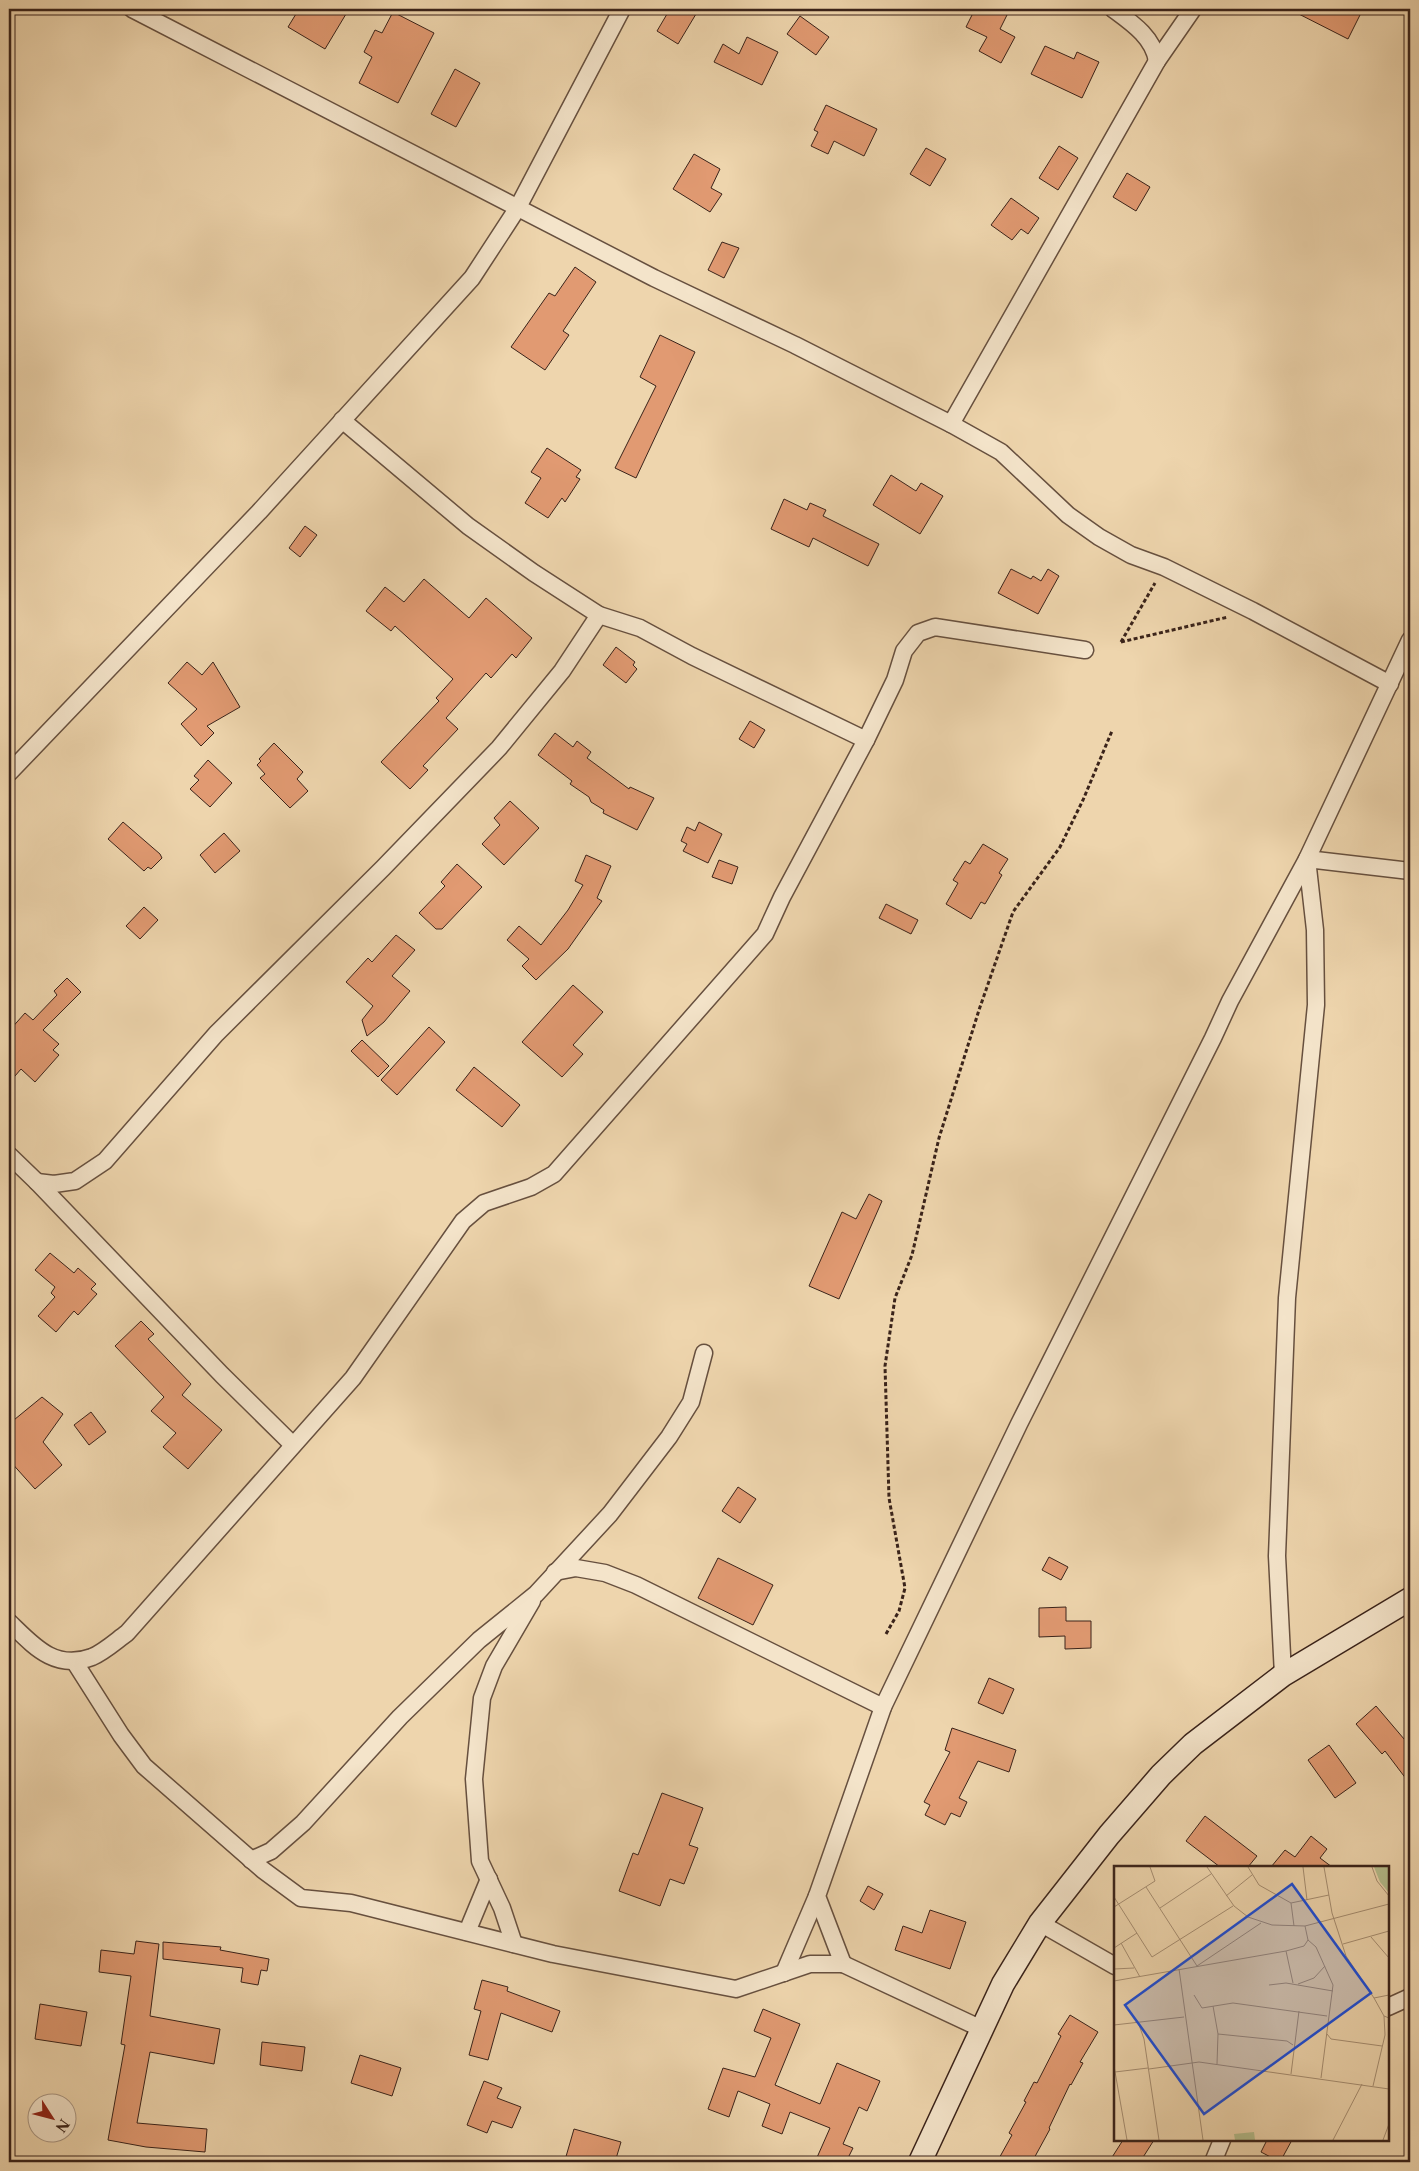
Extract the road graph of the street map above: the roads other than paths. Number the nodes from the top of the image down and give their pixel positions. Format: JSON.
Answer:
{"nodes":[{"id":1,"x":132,"y":9,"type":"edge"},
{"id":2,"x":622,"y":9,"type":"edge"},
{"id":3,"x":1113,"y":9,"type":"edge"},
{"id":4,"x":1192,"y":9,"type":"edge"},
{"id":5,"x":1157,"y":61,"type":"junction"},
{"id":6,"x":517,"y":209,"type":"junction"},
{"id":7,"x":342,"y":420,"type":"junction"},
{"id":8,"x":951,"y":424,"type":"junction"},
{"id":9,"x":599,"y":615,"type":"junction"},
{"id":10,"x":1410,"y":640,"type":"edge"},
{"id":11,"x":1084,"y":650,"type":"dead end"},
{"id":12,"x":1390,"y":684,"type":"junction"},
{"id":13,"x":866,"y":740,"type":"junction"},
{"id":14,"x":9,"y":773,"type":"edge"},
{"id":15,"x":1307,"y":859,"type":"junction"},
{"id":16,"x":1410,"y":872,"type":"edge"},
{"id":17,"x":9,"y":1155,"type":"edge"},
{"id":18,"x":37,"y":1182,"type":"junction"},
{"id":19,"x":704,"y":1353,"type":"dead end"},
{"id":20,"x":293,"y":1445,"type":"junction"},
{"id":21,"x":555,"y":1572,"type":"junction"},
{"id":22,"x":536,"y":1594,"type":"junction"},
{"id":23,"x":1410,"y":1599,"type":"edge"},
{"id":24,"x":9,"y":1622,"type":"edge"},
{"id":25,"x":74,"y":1661,"type":"junction"},
{"id":26,"x":1283,"y":1675,"type":"junction"},
{"id":27,"x":882,"y":1707,"type":"junction"},
{"id":28,"x":251,"y":1860,"type":"junction"},
{"id":29,"x":489,"y":1879,"type":"junction"},
{"id":30,"x":817,"y":1896,"type":"junction"},
{"id":31,"x":1040,"y":1923,"type":"junction"},
{"id":32,"x":467,"y":1932,"type":"junction"},
{"id":33,"x":514,"y":1944,"type":"junction"},
{"id":34,"x":843,"y":1964,"type":"junction"},
{"id":35,"x":1114,"y":1965,"type":"edge"},
{"id":36,"x":784,"y":1972,"type":"junction"},
{"id":37,"x":1410,"y":1997,"type":"edge"},
{"id":38,"x":1389,"y":2007,"type":"edge"},
{"id":39,"x":982,"y":2029,"type":"junction"},
{"id":40,"x":1222,"y":2141,"type":"edge"},
{"id":41,"x":920,"y":2162,"type":"edge"},
{"id":42,"x":1213,"y":2162,"type":"edge"}],
"edges":[{"from":1,"to":6,"type":"street"},
{"from":2,"to":6,"type":"street"},
{"from":3,"to":5,"type":"street"},
{"from":4,"to":5,"type":"street"},
{"from":5,"to":8,"type":"street"},
{"from":6,"to":7,"type":"street"},
{"from":6,"to":8,"type":"street"},
{"from":7,"to":9,"type":"street"},
{"from":7,"to":14,"type":"street"},
{"from":8,"to":12,"type":"street"},
{"from":9,"to":13,"type":"street"},
{"from":9,"to":18,"type":"street"},
{"from":10,"to":12,"type":"street"},
{"from":11,"to":13,"type":"street"},
{"from":12,"to":15,"type":"street"},
{"from":13,"to":20,"type":"street"},
{"from":15,"to":16,"type":"street"},
{"from":15,"to":26,"type":"street"},
{"from":15,"to":27,"type":"street"},
{"from":17,"to":18,"type":"street"},
{"from":18,"to":20,"type":"street"},
{"from":19,"to":21,"type":"street"},
{"from":20,"to":25,"type":"street"},
{"from":21,"to":22,"type":"street"},
{"from":21,"to":27,"type":"street"},
{"from":22,"to":28,"type":"street"},
{"from":22,"to":29,"type":"street"},
{"from":23,"to":26,"type":"street"},
{"from":24,"to":25,"type":"street"},
{"from":25,"to":28,"type":"street"},
{"from":26,"to":31,"type":"street"},
{"from":27,"to":30,"type":"street"},
{"from":28,"to":32,"type":"street"},
{"from":29,"to":32,"type":"street"},
{"from":29,"to":33,"type":"street"},
{"from":30,"to":34,"type":"street"},
{"from":30,"to":36,"type":"street"},
{"from":31,"to":35,"type":"street"},
{"from":31,"to":39,"type":"street"},
{"from":32,"to":33,"type":"street"},
{"from":33,"to":36,"type":"street"},
{"from":34,"to":36,"type":"street"},
{"from":34,"to":39,"type":"street"},
{"from":37,"to":38,"type":"street"},
{"from":39,"to":41,"type":"street"},
{"from":40,"to":42,"type":"street"}]}
